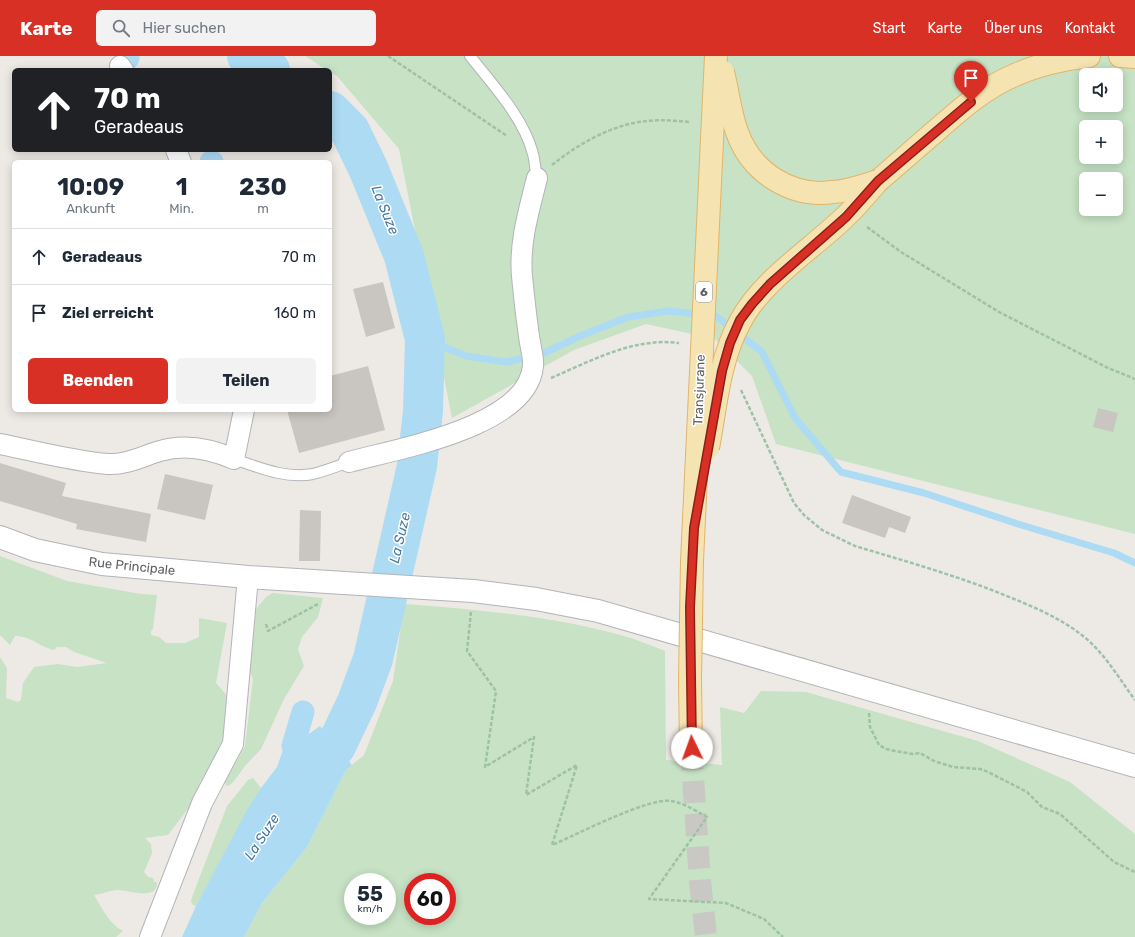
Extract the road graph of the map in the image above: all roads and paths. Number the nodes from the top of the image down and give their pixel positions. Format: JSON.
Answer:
{"nodes":[{"id":1,"x":388,"y":56,"type":"edge"},
{"id":2,"x":470,"y":56,"type":"edge"},
{"id":3,"x":716,"y":56,"type":"edge"},
{"id":4,"x":720,"y":56,"type":"edge"},
{"id":5,"x":1089,"y":56,"type":"edge"},
{"id":6,"x":1120,"y":56,"type":"edge"},
{"id":7,"x":1135,"y":57,"type":"edge"},
{"id":8,"x":533,"y":153,"type":"junction"},
{"id":9,"x":537,"y":178,"type":"joint"},
{"id":10,"x":878,"y":181,"type":"junction"},
{"id":11,"x":686,"y":346,"type":"dead end"},
{"id":12,"x":525,"y":389,"type":"junction"},
{"id":13,"x":740,"y":390,"type":"dead end"},
{"id":14,"x":244,"y":412,"type":"edge"},
{"id":15,"x":0,"y":444,"type":"edge"},
{"id":16,"x":234,"y":459,"type":"junction"},
{"id":17,"x":349,"y":462,"type":"joint"},
{"id":18,"x":694,"y":528,"type":"junction"},
{"id":19,"x":0,"y":537,"type":"edge"},
{"id":20,"x":254,"y":582,"type":"junction"},
{"id":21,"x":470,"y":601,"type":"junction"},
{"id":22,"x":324,"y":604,"type":"dead end"},
{"id":23,"x":1135,"y":700,"type":"edge"},
{"id":24,"x":868,"y":711,"type":"dead end"},
{"id":25,"x":691,"y":740,"type":"tunnel mouth"},
{"id":26,"x":1135,"y":766,"type":"edge"},
{"id":27,"x":1135,"y":872,"type":"edge"},
{"id":28,"x":150,"y":937,"type":"edge"},
{"id":29,"x":783,"y":937,"type":"edge"}],
"edges":[{"from":1,"to":8,"type":"path"},
{"from":2,"to":8,"type":"lane"},
{"from":3,"to":18,"type":"main road","name":"Transjurane","number":"6","bridge":true},
{"from":4,"to":10,"type":"main road","bridge":true},
{"from":5,"to":10,"type":"main road"},
{"from":6,"to":7,"type":"main road"},
{"from":8,"to":9,"type":"lane"},
{"from":9,"to":12,"type":"street"},
{"from":10,"to":18,"type":"main road","bridge":true},
{"from":11,"to":12,"type":"path"},
{"from":12,"to":17,"type":"street"},
{"from":13,"to":23,"type":"path"},
{"from":14,"to":16,"type":"street"},
{"from":15,"to":16,"type":"street"},
{"from":16,"to":17,"type":"lane"},
{"from":18,"to":25,"type":"main road","name":"Transjurane","number":"6","bridge":true},
{"from":19,"to":20,"type":"main road","name":"Rue Principale"},
{"from":20,"to":21,"type":"main road","name":"Rue Principale"},
{"from":20,"to":22,"type":"path"},
{"from":20,"to":28,"type":"street"},
{"from":21,"to":26,"type":"main road","name":"Rue Principale"},
{"from":21,"to":29,"type":"path"},
{"from":24,"to":27,"type":"path"}]}
